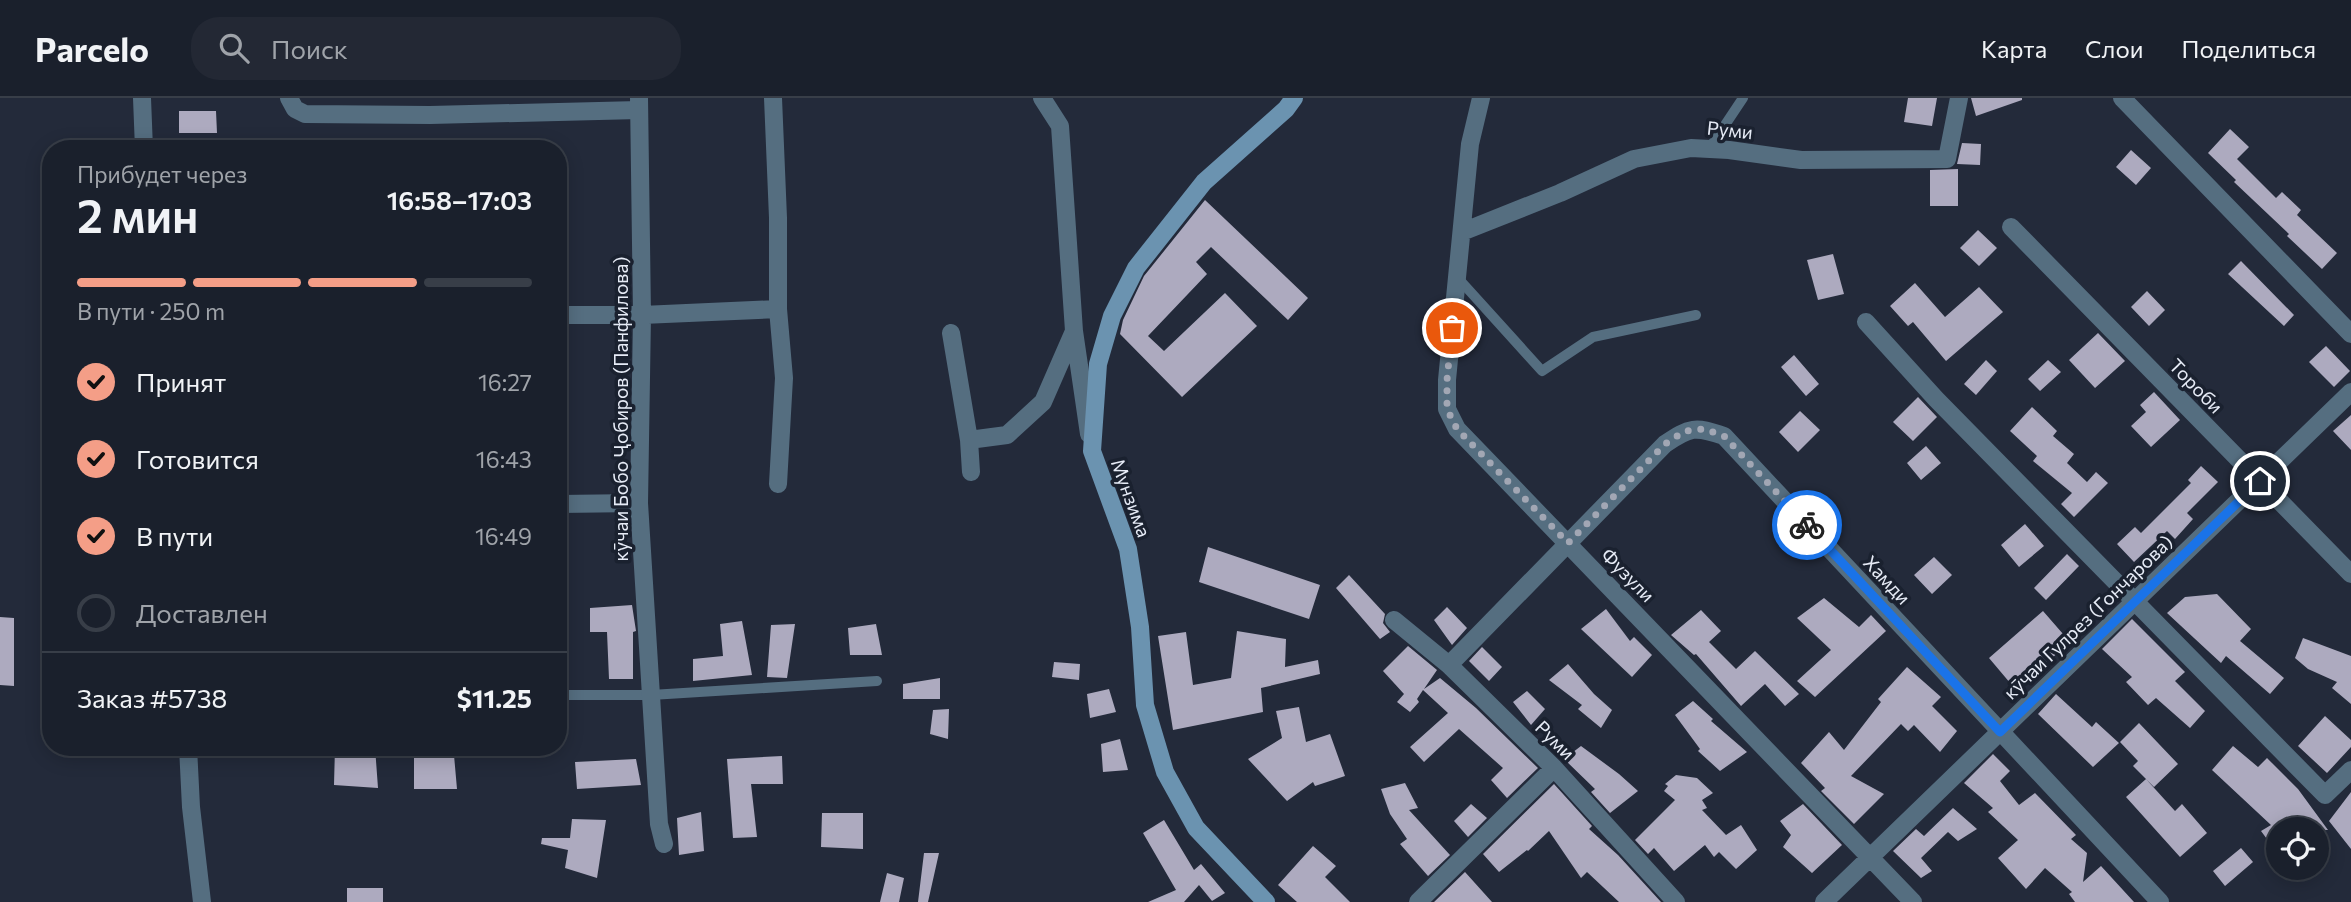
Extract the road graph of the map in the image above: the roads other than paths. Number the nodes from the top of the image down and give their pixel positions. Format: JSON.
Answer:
{"nodes":[{"id":1,"x":142,"y":98,"type":"edge"},
{"id":2,"x":289,"y":98,"type":"edge"},
{"id":3,"x":773,"y":98,"type":"edge"},
{"id":4,"x":1042,"y":98,"type":"edge"},
{"id":5,"x":1294,"y":98,"type":"edge"},
{"id":6,"x":1481,"y":98,"type":"edge"},
{"id":7,"x":1743,"y":98,"type":"edge"},
{"id":8,"x":1959,"y":98,"type":"edge"},
{"id":9,"x":2122,"y":98,"type":"edge"},
{"id":10,"x":639,"y":104,"type":"edge"},
{"id":11,"x":429,"y":106,"type":"edge"},
{"id":12,"x":144,"y":140,"type":"edge"},
{"id":13,"x":1709,"y":149,"type":"junction"},
{"id":14,"x":2011,"y":228,"type":"dead end"},
{"id":15,"x":1462,"y":232,"type":"junction"},
{"id":16,"x":1457,"y":277,"type":"junction"},
{"id":17,"x":778,"y":309,"type":"junction"},
{"id":18,"x":567,"y":315,"type":"edge"},
{"id":19,"x":642,"y":315,"type":"junction"},
{"id":20,"x":1696,"y":315,"type":"dead end"},
{"id":21,"x":1866,"y":322,"type":"dead end"},
{"id":22,"x":1074,"y":331,"type":"junction"},
{"id":23,"x":951,"y":333,"type":"dead end"},
{"id":24,"x":2351,"y":334,"type":"edge"},
{"id":25,"x":2351,"y":392,"type":"edge"},
{"id":26,"x":969,"y":440,"type":"junction"},
{"id":27,"x":1092,"y":451,"type":"junction"},
{"id":28,"x":971,"y":472,"type":"dead end"},
{"id":29,"x":2260,"y":481,"type":"junction"},
{"id":30,"x":778,"y":484,"type":"dead end"},
{"id":31,"x":639,"y":503,"type":"junction"},
{"id":32,"x":567,"y":504,"type":"edge"},
{"id":33,"x":1568,"y":543,"type":"junction"},
{"id":34,"x":2351,"y":574,"type":"edge"},
{"id":35,"x":2135,"y":602,"type":"junction"},
{"id":36,"x":1394,"y":620,"type":"dead end"},
{"id":37,"x":1449,"y":665,"type":"junction"},
{"id":38,"x":877,"y":681,"type":"dead end"},
{"id":39,"x":567,"y":695,"type":"edge"},
{"id":40,"x":651,"y":695,"type":"junction"},
{"id":41,"x":2000,"y":732,"type":"junction"},
{"id":42,"x":188,"y":756,"type":"edge"},
{"id":43,"x":1554,"y":768,"type":"junction"},
{"id":44,"x":2351,"y":770,"type":"edge"},
{"id":45,"x":664,"y":844,"type":"dead end"},
{"id":46,"x":1870,"y":858,"type":"junction"},
{"id":47,"x":202,"y":902,"type":"edge"},
{"id":48,"x":1266,"y":902,"type":"edge"},
{"id":49,"x":1418,"y":902,"type":"edge"},
{"id":50,"x":1676,"y":902,"type":"edge"},
{"id":51,"x":1824,"y":902,"type":"edge"},
{"id":52,"x":1913,"y":902,"type":"edge"},
{"id":53,"x":2160,"y":902,"type":"edge"}],
"edges":[{"from":1,"to":12,"type":"street"},
{"from":2,"to":11,"type":"street"},
{"from":3,"to":17,"type":"street"},
{"from":4,"to":22,"type":"street"},
{"from":5,"to":27,"type":"street","name":"Мунзима"},
{"from":6,"to":15,"type":"street","name":"Фузули"},
{"from":7,"to":13,"type":"lane"},
{"from":8,"to":13,"type":"street","name":"Руми"},
{"from":9,"to":24,"type":"street"},
{"from":10,"to":11,"type":"street"},
{"from":10,"to":19,"type":"street","name":"кӯчаи Бобо Ҷобиров (Панфилова)"},
{"from":13,"to":15,"type":"street","name":"Руми"},
{"from":14,"to":29,"type":"street","name":"Тороби"},
{"from":15,"to":16,"type":"street","name":"Фузули"},
{"from":16,"to":20,"type":"lane"},
{"from":16,"to":33,"type":"street","name":"Фузули"},
{"from":17,"to":19,"type":"street"},
{"from":17,"to":30,"type":"street"},
{"from":18,"to":19,"type":"street"},
{"from":19,"to":31,"type":"street","name":"кӯчаи Бобо Ҷобиров (Панфилова)"},
{"from":21,"to":35,"type":"street"},
{"from":22,"to":26,"type":"street"},
{"from":22,"to":27,"type":"street"},
{"from":23,"to":26,"type":"street"},
{"from":25,"to":29,"type":"street","name":"кӯчаи Гулрез (Гончарова)"},
{"from":26,"to":28,"type":"street"},
{"from":27,"to":48,"type":"street","name":"Мунзима"},
{"from":29,"to":34,"type":"street","name":"Тороби"},
{"from":29,"to":35,"type":"street","name":"кӯчаи Гулрез (Гончарова)"},
{"from":31,"to":32,"type":"street"},
{"from":31,"to":40,"type":"street","name":"кӯчаи Бобо Ҷобиров (Панфилова)"},
{"from":33,"to":37,"type":"street","name":"Хамди"},
{"from":33,"to":41,"type":"street","name":"Хамди"},
{"from":33,"to":46,"type":"street","name":"Фузули"},
{"from":35,"to":41,"type":"street","name":"кӯчаи Гулрез (Гончарова)"},
{"from":35,"to":44,"type":"street"},
{"from":36,"to":37,"type":"street","name":"Руми"},
{"from":37,"to":43,"type":"street","name":"Руми"},
{"from":38,"to":40,"type":"lane"},
{"from":39,"to":40,"type":"lane"},
{"from":40,"to":45,"type":"street","name":"кӯчаи Бобо Ҷобиров (Панфилова)"},
{"from":41,"to":46,"type":"street","name":"кӯчаи Гулрез (Гончарова)"},
{"from":41,"to":53,"type":"street","name":"Хамди"},
{"from":42,"to":47,"type":"street"},
{"from":43,"to":49,"type":"street"},
{"from":43,"to":50,"type":"street","name":"Руми"},
{"from":46,"to":51,"type":"street","name":"кӯчаи Гулрез (Гончарова)"},
{"from":46,"to":52,"type":"street","name":"Фузули"}]}
